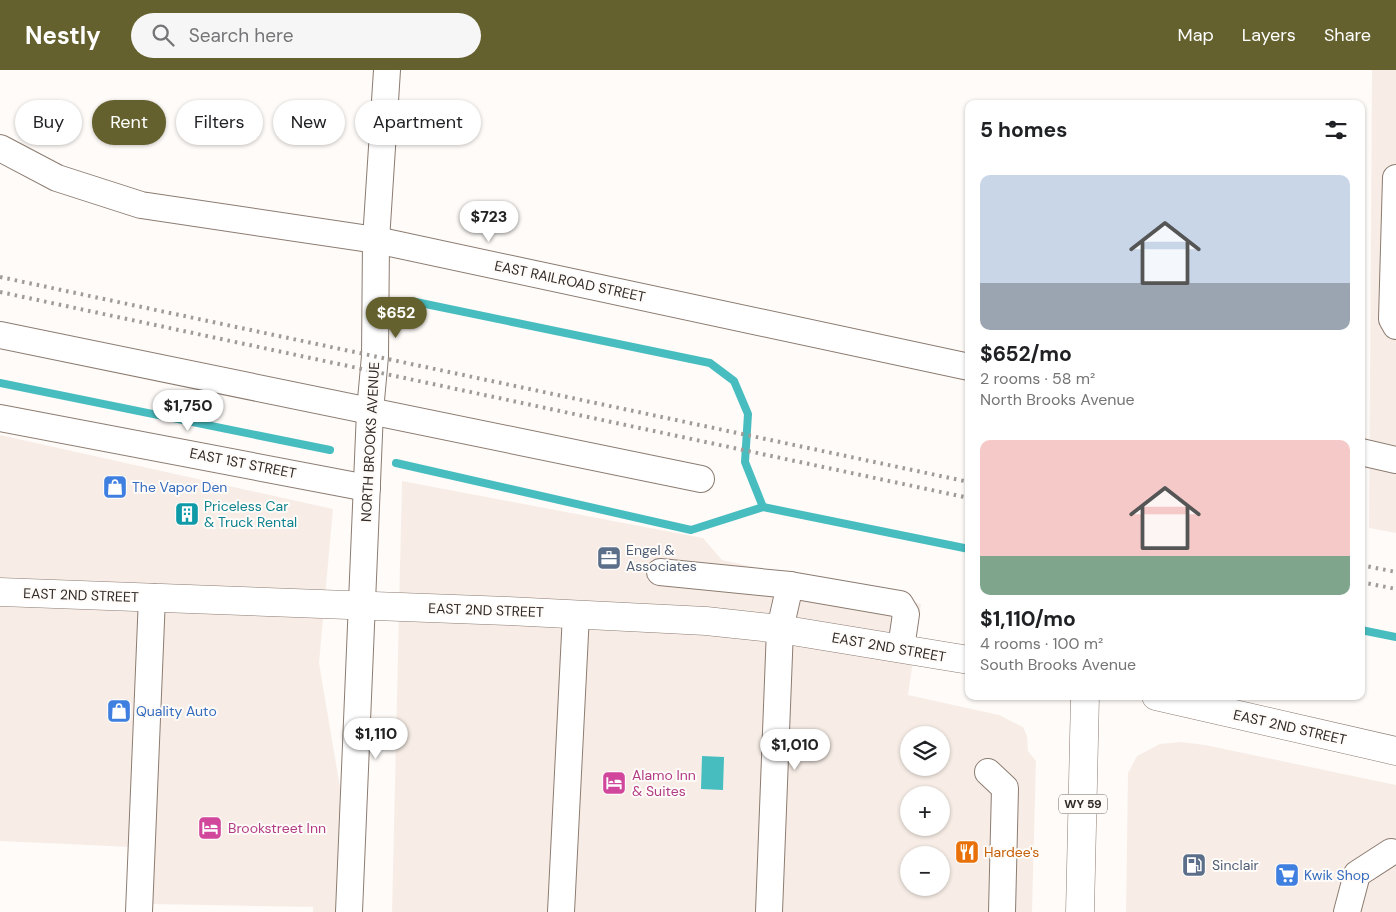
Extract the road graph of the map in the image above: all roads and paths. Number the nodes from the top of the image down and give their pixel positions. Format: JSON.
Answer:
{"nodes":[{"id":1,"x":387,"y":70,"type":"edge"},
{"id":2,"x":0,"y":148,"type":"edge"},
{"id":3,"x":1396,"y":178,"type":"edge"},
{"id":4,"x":376,"y":240,"type":"junction"},
{"id":5,"x":1396,"y":326,"type":"edge"},
{"id":6,"x":0,"y":336,"type":"edge"},
{"id":7,"x":965,"y":366,"type":"edge"},
{"id":8,"x":370,"y":411,"type":"junction"},
{"id":9,"x":0,"y":418,"type":"edge"},
{"id":10,"x":1365,"y":453,"type":"edge"},
{"id":11,"x":1396,"y":460,"type":"edge"},
{"id":12,"x":700,"y":478,"type":"dead end"},
{"id":13,"x":367,"y":488,"type":"junction"},
{"id":14,"x":660,"y":572,"type":"dead end"},
{"id":15,"x":790,"y":585,"type":"junction"},
{"id":16,"x":0,"y":592,"type":"edge"},
{"id":17,"x":152,"y":597,"type":"junction"},
{"id":18,"x":363,"y":605,"type":"junction"},
{"id":19,"x":576,"y":614,"type":"junction"},
{"id":20,"x":780,"y":629,"type":"junction"},
{"id":21,"x":901,"y":648,"type":"junction"},
{"id":22,"x":965,"y":659,"type":"edge"},
{"id":23,"x":1085,"y":700,"type":"edge"},
{"id":24,"x":1174,"y":700,"type":"edge"},
{"id":25,"x":1396,"y":750,"type":"edge"},
{"id":26,"x":988,"y":772,"type":"dead end"},
{"id":27,"x":1391,"y":852,"type":"dead end"},
{"id":28,"x":140,"y":912,"type":"edge"},
{"id":29,"x":349,"y":912,"type":"edge"},
{"id":30,"x":561,"y":912,"type":"edge"},
{"id":31,"x":769,"y":912,"type":"edge"},
{"id":32,"x":1002,"y":912,"type":"edge"},
{"id":33,"x":1080,"y":912,"type":"edge"},
{"id":34,"x":1347,"y":912,"type":"edge"}],
"edges":[{"from":1,"to":4,"type":"street","name":"NORTH BROOKS AVENUE"},
{"from":2,"to":4,"type":"street","name":"EAST RAILROAD STREET"},
{"from":3,"to":5,"type":"street"},
{"from":4,"to":7,"type":"street","name":"EAST RAILROAD STREET"},
{"from":4,"to":8,"type":"street","name":"NORTH BROOKS AVENUE"},
{"from":6,"to":8,"type":"street"},
{"from":8,"to":12,"type":"street"},
{"from":8,"to":13,"type":"street","name":"NORTH BROOKS AVENUE"},
{"from":9,"to":13,"type":"street","name":"EAST 1ST STREET"},
{"from":10,"to":11,"type":"street"},
{"from":13,"to":18,"type":"street","name":"NORTH BROOKS AVENUE"},
{"from":14,"to":15,"type":"street"},
{"from":15,"to":20,"type":"street"},
{"from":15,"to":21,"type":"street"},
{"from":16,"to":17,"type":"main road","name":"EAST 2ND STREET"},
{"from":17,"to":18,"type":"main road","name":"EAST 2ND STREET"},
{"from":17,"to":28,"type":"street"},
{"from":18,"to":19,"type":"main road","name":"EAST 2ND STREET"},
{"from":18,"to":29,"type":"street","name":"NORTH BROOKS AVENUE"},
{"from":19,"to":20,"type":"main road","name":"EAST 2ND STREET"},
{"from":19,"to":30,"type":"street"},
{"from":20,"to":21,"type":"main road","name":"EAST 2ND STREET"},
{"from":20,"to":31,"type":"street"},
{"from":21,"to":22,"type":"main road","name":"EAST 2ND STREET"},
{"from":23,"to":33,"type":"main road","number":"WY 59"},
{"from":24,"to":25,"type":"main road","name":"EAST 2ND STREET"},
{"from":26,"to":32,"type":"street"},
{"from":27,"to":34,"type":"street"}]}
